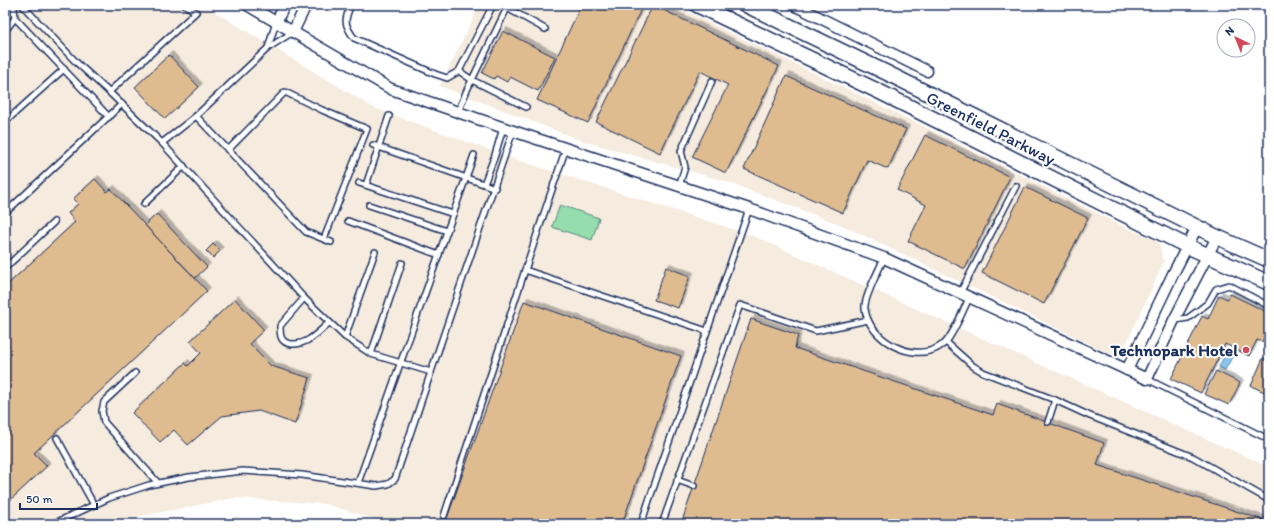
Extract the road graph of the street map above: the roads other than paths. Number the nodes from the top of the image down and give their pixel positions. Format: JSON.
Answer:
{"nodes":[{"id":1,"x":11,"y":5,"type":"edge"},
{"id":2,"x":22,"y":5,"type":"edge"},
{"id":3,"x":185,"y":5,"type":"edge"},
{"id":4,"x":247,"y":5,"type":"edge"},
{"id":5,"x":285,"y":5,"type":"edge"},
{"id":6,"x":306,"y":5,"type":"edge"},
{"id":7,"x":351,"y":5,"type":"edge"},
{"id":8,"x":493,"y":5,"type":"edge"},
{"id":9,"x":501,"y":5,"type":"edge"},
{"id":10,"x":697,"y":5,"type":"edge"},
{"id":11,"x":746,"y":5,"type":"edge"},
{"id":12,"x":794,"y":5,"type":"edge"},
{"id":13,"x":507,"y":8,"type":"junction"},
{"id":14,"x":15,"y":18,"type":"junction"},
{"id":15,"x":276,"y":22,"type":"junction"},
{"id":16,"x":545,"y":29,"type":"dead end"},
{"id":17,"x":5,"y":31,"type":"edge"},
{"id":18,"x":293,"y":32,"type":"junction"},
{"id":19,"x":268,"y":48,"type":"junction"},
{"id":20,"x":64,"y":69,"type":"junction"},
{"id":21,"x":459,"y":71,"type":"junction"},
{"id":22,"x":927,"y":71,"type":"dead end"},
{"id":23,"x":472,"y":80,"type":"junction"},
{"id":24,"x":712,"y":81,"type":"dead end"},
{"id":25,"x":109,"y":92,"type":"junction"},
{"id":26,"x":122,"y":104,"type":"junction"},
{"id":27,"x":526,"y":107,"type":"dead end"},
{"id":28,"x":458,"y":112,"type":"junction"},
{"id":29,"x":196,"y":116,"type":"junction"},
{"id":30,"x":389,"y":116,"type":"dead end"},
{"id":31,"x":109,"y":117,"type":"junction"},
{"id":32,"x":5,"y":122,"type":"edge"},
{"id":33,"x":503,"y":128,"type":"junction"},
{"id":34,"x":513,"y":131,"type":"junction"},
{"id":35,"x":162,"y":143,"type":"junction"},
{"id":36,"x":376,"y":146,"type":"junction"},
{"id":37,"x":566,"y":148,"type":"junction"},
{"id":38,"x":228,"y":150,"type":"junction"},
{"id":39,"x":474,"y":155,"type":"dead end"},
{"id":40,"x":184,"y":166,"type":"junction"},
{"id":41,"x":466,"y":177,"type":"junction"},
{"id":42,"x":359,"y":183,"type":"dead end"},
{"id":43,"x":484,"y":184,"type":"junction"},
{"id":44,"x":366,"y":185,"type":"junction"},
{"id":45,"x":679,"y":186,"type":"junction"},
{"id":46,"x":1016,"y":186,"type":"dead end"},
{"id":47,"x":495,"y":188,"type":"junction"},
{"id":48,"x":144,"y":204,"type":"dead end"},
{"id":49,"x":369,"y":205,"type":"dead end"},
{"id":50,"x":749,"y":209,"type":"junction"},
{"id":51,"x":5,"y":214,"type":"edge"},
{"id":52,"x":453,"y":214,"type":"junction"},
{"id":53,"x":348,"y":221,"type":"dead end"},
{"id":54,"x":54,"y":222,"type":"dead end"},
{"id":55,"x":1197,"y":227,"type":"junction"},
{"id":56,"x":447,"y":231,"type":"junction"},
{"id":57,"x":1217,"y":237,"type":"junction"},
{"id":58,"x":324,"y":239,"type":"junction"},
{"id":59,"x":331,"y":242,"type":"dead end"},
{"id":60,"x":1187,"y":246,"type":"junction"},
{"id":61,"x":375,"y":252,"type":"dead end"},
{"id":62,"x":439,"y":255,"type":"junction"},
{"id":63,"x":1208,"y":256,"type":"junction"},
{"id":64,"x":884,"y":258,"type":"junction"},
{"id":65,"x":1269,"y":260,"type":"edge"},
{"id":66,"x":402,"y":263,"type":"dead end"},
{"id":67,"x":5,"y":268,"type":"edge"},
{"id":68,"x":525,"y":270,"type":"junction"},
{"id":69,"x":1269,"y":283,"type":"edge"},
{"id":70,"x":960,"y":293,"type":"junction"},
{"id":71,"x":304,"y":298,"type":"junction"},
{"id":72,"x":969,"y":298,"type":"junction"},
{"id":73,"x":1269,"y":306,"type":"edge"},
{"id":74,"x":868,"y":320,"type":"junction"},
{"id":75,"x":1174,"y":320,"type":"junction"},
{"id":76,"x":329,"y":323,"type":"junction"},
{"id":77,"x":707,"y":331,"type":"junction"},
{"id":78,"x":344,"y":337,"type":"junction"},
{"id":79,"x":946,"y":342,"type":"junction"},
{"id":80,"x":371,"y":354,"type":"junction"},
{"id":81,"x":401,"y":363,"type":"junction"},
{"id":82,"x":1128,"y":370,"type":"junction"},
{"id":83,"x":431,"y":372,"type":"junction"},
{"id":84,"x":135,"y":373,"type":"dead end"},
{"id":85,"x":1147,"y":379,"type":"junction"},
{"id":86,"x":1055,"y":400,"type":"junction"},
{"id":87,"x":1048,"y":422,"type":"dead end"},
{"id":88,"x":56,"y":438,"type":"dead end"},
{"id":89,"x":1266,"y":438,"type":"dead end"},
{"id":90,"x":677,"y":480,"type":"junction"},
{"id":91,"x":158,"y":483,"type":"junction"},
{"id":92,"x":358,"y":483,"type":"junction"},
{"id":93,"x":694,"y":486,"type":"dead end"},
{"id":94,"x":1269,"y":500,"type":"edge"},
{"id":95,"x":94,"y":504,"type":"junction"},
{"id":96,"x":444,"y":516,"type":"dead end"},
{"id":97,"x":52,"y":524,"type":"edge"},
{"id":98,"x":641,"y":524,"type":"edge"},
{"id":99,"x":662,"y":524,"type":"edge"}],
"edges":[{"from":1,"to":14,"type":"lane"},
{"from":2,"to":25,"type":"lane"},
{"from":3,"to":25,"type":"lane"},
{"from":4,"to":15,"type":"street"},
{"from":5,"to":15,"type":"street"},
{"from":6,"to":18,"type":"street"},
{"from":7,"to":21,"type":"lane"},
{"from":8,"to":21,"type":"lane"},
{"from":9,"to":13,"type":"lane"},
{"from":10,"to":60,"type":"main road","name":"Greenfield Parkway"},
{"from":11,"to":55,"type":"main road","name":"Greenfield Parkway"},
{"from":12,"to":22,"type":"street"},
{"from":13,"to":16,"type":"lane"},
{"from":13,"to":23,"type":"lane"},
{"from":14,"to":17,"type":"lane"},
{"from":14,"to":20,"type":"lane"},
{"from":15,"to":18,"type":"street"},
{"from":15,"to":19,"type":"lane"},
{"from":18,"to":19,"type":"lane"},
{"from":18,"to":28,"type":"street"},
{"from":19,"to":29,"type":"lane"},
{"from":20,"to":31,"type":"lane"},
{"from":20,"to":32,"type":"lane"},
{"from":21,"to":23,"type":"lane"},
{"from":23,"to":27,"type":"lane"},
{"from":23,"to":28,"type":"lane"},
{"from":24,"to":45,"type":"lane"},
{"from":25,"to":26,"type":"lane"},
{"from":26,"to":31,"type":"lane"},
{"from":26,"to":35,"type":"lane"},
{"from":28,"to":33,"type":"street"},
{"from":29,"to":35,"type":"lane"},
{"from":29,"to":38,"type":"lane"},
{"from":30,"to":36,"type":"lane"},
{"from":31,"to":51,"type":"lane"},
{"from":33,"to":34,"type":"street"},
{"from":33,"to":43,"type":"lane"},
{"from":34,"to":37,"type":"street"},
{"from":34,"to":47,"type":"lane"},
{"from":35,"to":40,"type":"lane"},
{"from":36,"to":41,"type":"lane"},
{"from":36,"to":44,"type":"lane"},
{"from":37,"to":45,"type":"street"},
{"from":37,"to":68,"type":"lane"},
{"from":38,"to":58,"type":"lane"},
{"from":38,"to":58,"type":"lane"},
{"from":39,"to":41,"type":"lane"},
{"from":40,"to":48,"type":"lane"},
{"from":40,"to":71,"type":"lane"},
{"from":41,"to":43,"type":"lane"},
{"from":41,"to":52,"type":"lane"},
{"from":42,"to":44,"type":"lane"},
{"from":43,"to":47,"type":"lane"},
{"from":44,"to":52,"type":"lane"},
{"from":45,"to":50,"type":"street"},
{"from":46,"to":70,"type":"lane"},
{"from":47,"to":83,"type":"lane"},
{"from":49,"to":56,"type":"lane"},
{"from":50,"to":64,"type":"street"},
{"from":50,"to":77,"type":"lane"},
{"from":52,"to":56,"type":"lane"},
{"from":53,"to":62,"type":"lane"},
{"from":54,"to":67,"type":"lane"},
{"from":55,"to":57,"type":"main road","name":"Greenfield Parkway"},
{"from":55,"to":60,"type":"street"},
{"from":56,"to":62,"type":"lane"},
{"from":57,"to":63,"type":"street"},
{"from":57,"to":65,"type":"main road","name":"Greenfield Parkway"},
{"from":58,"to":59,"type":"lane"},
{"from":60,"to":63,"type":"main road","name":"Greenfield Parkway"},
{"from":60,"to":82,"type":"street"},
{"from":61,"to":78,"type":"lane"},
{"from":62,"to":81,"type":"lane"},
{"from":63,"to":69,"type":"main road","name":"Greenfield Parkway"},
{"from":63,"to":75,"type":"street"},
{"from":64,"to":70,"type":"street"},
{"from":64,"to":74,"type":"lane"},
{"from":66,"to":80,"type":"lane"},
{"from":68,"to":77,"type":"lane"},
{"from":68,"to":96,"type":"lane"},
{"from":70,"to":72,"type":"street"},
{"from":71,"to":76,"type":"lane"},
{"from":71,"to":76,"type":"lane"},
{"from":72,"to":79,"type":"lane"},
{"from":72,"to":82,"type":"street"},
{"from":73,"to":75,"type":"lane"},
{"from":74,"to":79,"type":"lane"},
{"from":74,"to":90,"type":"lane"},
{"from":75,"to":85,"type":"street"},
{"from":76,"to":78,"type":"lane"},
{"from":77,"to":98,"type":"lane"},
{"from":78,"to":80,"type":"lane"},
{"from":79,"to":86,"type":"lane"},
{"from":80,"to":81,"type":"lane"},
{"from":81,"to":83,"type":"lane"},
{"from":81,"to":92,"type":"lane"},
{"from":82,"to":85,"type":"street"},
{"from":83,"to":92,"type":"lane"},
{"from":84,"to":91,"type":"lane"},
{"from":85,"to":89,"type":"lane"},
{"from":86,"to":87,"type":"lane"},
{"from":86,"to":94,"type":"lane"},
{"from":88,"to":95,"type":"lane"},
{"from":90,"to":93,"type":"lane"},
{"from":90,"to":99,"type":"lane"},
{"from":91,"to":92,"type":"lane"},
{"from":91,"to":95,"type":"lane"},
{"from":95,"to":97,"type":"lane"}]}
